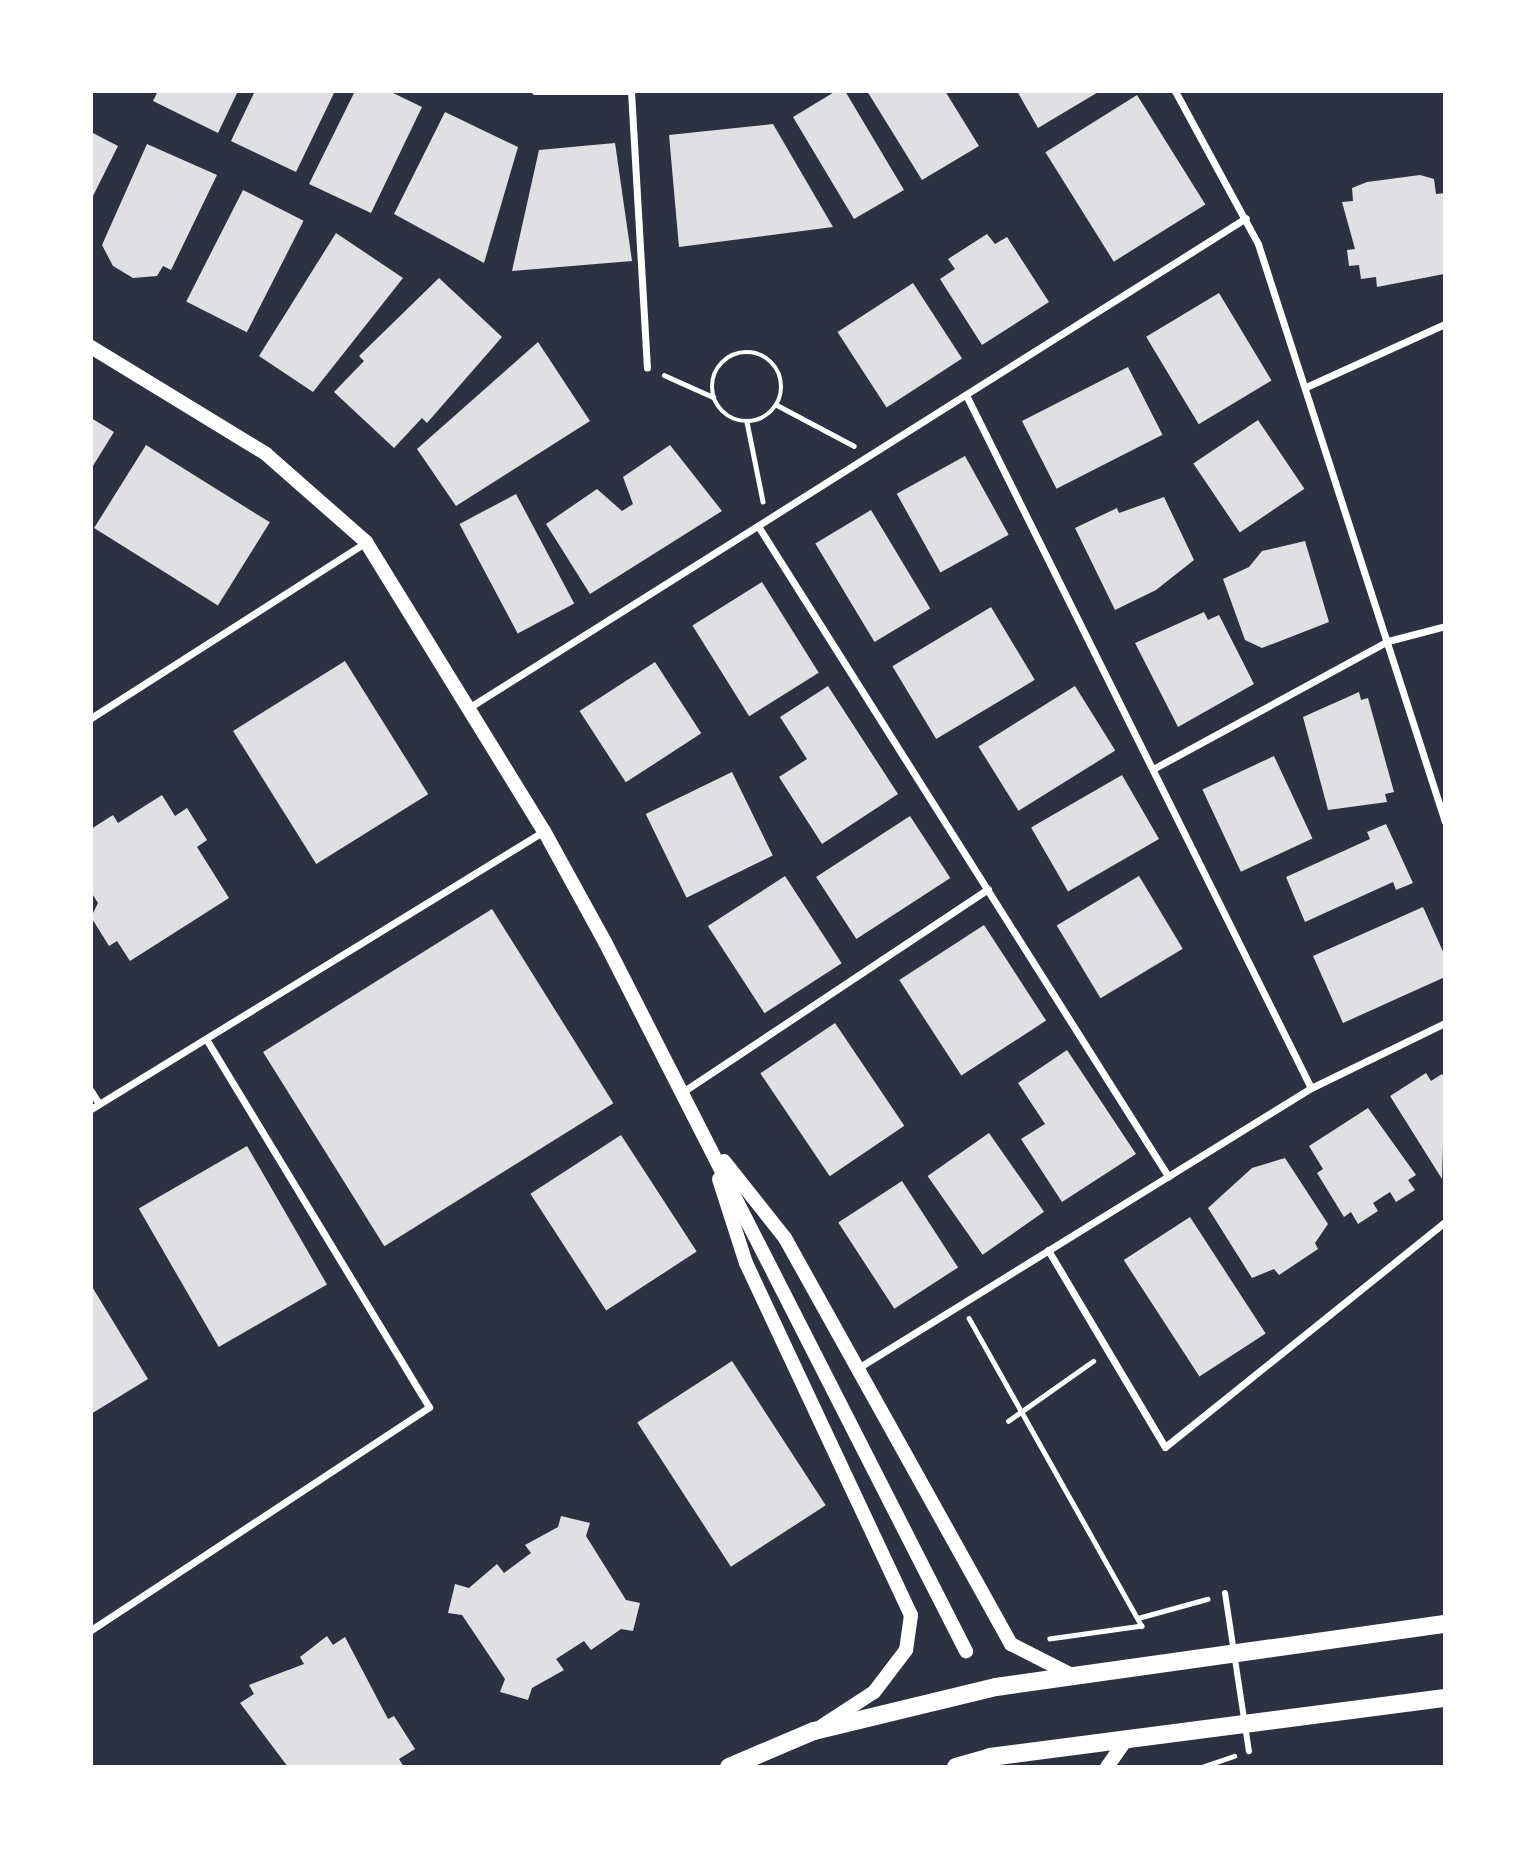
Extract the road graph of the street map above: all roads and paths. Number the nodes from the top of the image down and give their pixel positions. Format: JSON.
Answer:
{"nodes":[{"id":1,"x":535,"y":91,"type":"edge"},
{"id":2,"x":630,"y":91,"type":"edge"},
{"id":3,"x":1175,"y":91,"type":"edge"},
{"id":4,"x":1247,"y":218,"type":"junction"},
{"id":5,"x":1445,"y":324,"type":"edge"},
{"id":6,"x":91,"y":347,"type":"edge"},
{"id":7,"x":647,"y":368,"type":"joint"},
{"id":8,"x":1306,"y":387,"type":"junction"},
{"id":9,"x":966,"y":396,"type":"junction"},
{"id":10,"x":713,"y":397,"type":"junction"},
{"id":11,"x":777,"y":405,"type":"junction"},
{"id":12,"x":747,"y":422,"type":"junction"},
{"id":13,"x":871,"y":455,"type":"junction"},
{"id":14,"x":767,"y":521,"type":"junction"},
{"id":15,"x":758,"y":526,"type":"junction"},
{"id":16,"x":366,"y":542,"type":"junction"},
{"id":17,"x":1445,"y":626,"type":"edge"},
{"id":18,"x":1388,"y":641,"type":"junction"},
{"id":19,"x":470,"y":707,"type":"junction"},
{"id":20,"x":91,"y":718,"type":"edge"},
{"id":21,"x":1153,"y":769,"type":"junction"},
{"id":22,"x":1445,"y":822,"type":"edge"},
{"id":23,"x":544,"y":831,"type":"junction"},
{"id":24,"x":988,"y":890,"type":"junction"},
{"id":25,"x":1445,"y":1023,"type":"edge"},
{"id":26,"x":206,"y":1039,"type":"junction"},
{"id":27,"x":1311,"y":1088,"type":"junction"},
{"id":28,"x":91,"y":1091,"type":"edge"},
{"id":29,"x":684,"y":1091,"type":"junction"},
{"id":30,"x":99,"y":1104,"type":"junction"},
{"id":31,"x":91,"y":1109,"type":"edge"},
{"id":32,"x":704,"y":1135,"type":"junction"},
{"id":33,"x":1168,"y":1175,"type":"junction"},
{"id":34,"x":1445,"y":1222,"type":"edge"},
{"id":35,"x":1048,"y":1250,"type":"junction"},
{"id":36,"x":961,"y":1304,"type":"junction"},
{"id":37,"x":1108,"y":1350,"type":"junction"},
{"id":38,"x":858,"y":1368,"type":"junction"},
{"id":39,"x":1022,"y":1410,"type":"junction"},
{"id":40,"x":1008,"y":1421,"type":"dead end"},
{"id":41,"x":1225,"y":1594,"type":"joint"},
{"id":42,"x":1138,"y":1618,"type":"junction"},
{"id":43,"x":1445,"y":1624,"type":"edge"},
{"id":44,"x":91,"y":1630,"type":"edge"},
{"id":45,"x":1036,"y":1641,"type":"dead end"},
{"id":46,"x":966,"y":1651,"type":"dead end"},
{"id":47,"x":1082,"y":1676,"type":"junction"},
{"id":48,"x":1445,"y":1698,"type":"edge"},
{"id":49,"x":814,"y":1731,"type":"junction"},
{"id":50,"x":1124,"y":1743,"type":"junction"},
{"id":51,"x":1249,"y":1751,"type":"joint"},
{"id":52,"x":993,"y":1762,"type":"edge"},
{"id":53,"x":729,"y":1767,"type":"edge"},
{"id":54,"x":956,"y":1767,"type":"edge"},
{"id":55,"x":1107,"y":1767,"type":"edge"},
{"id":56,"x":1202,"y":1767,"type":"edge"}],
"edges":[{"from":1,"to":2,"type":"street"},
{"from":2,"to":7,"type":"street"},
{"from":3,"to":4,"type":"street"},
{"from":4,"to":8,"type":"street"},
{"from":4,"to":9,"type":"street"},
{"from":5,"to":8,"type":"street"},
{"from":6,"to":16,"type":"main road"},
{"from":7,"to":10,"type":"path"},
{"from":8,"to":18,"type":"street"},
{"from":9,"to":13,"type":"street"},
{"from":9,"to":21,"type":"street"},
{"from":10,"to":11,"type":"path"},
{"from":10,"to":12,"type":"path"},
{"from":11,"to":12,"type":"path"},
{"from":11,"to":13,"type":"path"},
{"from":12,"to":14,"type":"path"},
{"from":13,"to":14,"type":"street"},
{"from":14,"to":15,"type":"street"},
{"from":15,"to":19,"type":"street"},
{"from":15,"to":24,"type":"street"},
{"from":16,"to":19,"type":"main road"},
{"from":16,"to":20,"type":"street"},
{"from":17,"to":18,"type":"street"},
{"from":18,"to":21,"type":"street"},
{"from":18,"to":22,"type":"street"},
{"from":19,"to":23,"type":"main road"},
{"from":21,"to":27,"type":"street"},
{"from":23,"to":26,"type":"street"},
{"from":23,"to":29,"type":"main road"},
{"from":24,"to":29,"type":"street"},
{"from":24,"to":33,"type":"street"},
{"from":25,"to":27,"type":"street"},
{"from":26,"to":30,"type":"street"},
{"from":26,"to":44,"type":"street"},
{"from":27,"to":33,"type":"street"},
{"from":28,"to":30,"type":"street"},
{"from":29,"to":32,"type":"main road"},
{"from":30,"to":31,"type":"street"},
{"from":32,"to":38,"type":"main road"},
{"from":32,"to":46,"type":"main road"},
{"from":32,"to":49,"type":"main road"},
{"from":33,"to":35,"type":"street"},
{"from":34,"to":37,"type":"street"},
{"from":35,"to":36,"type":"street"},
{"from":35,"to":37,"type":"street"},
{"from":36,"to":38,"type":"street"},
{"from":36,"to":39,"type":"path"},
{"from":37,"to":39,"type":"path"},
{"from":38,"to":47,"type":"main road"},
{"from":39,"to":40,"type":"path"},
{"from":39,"to":42,"type":"path"},
{"from":41,"to":42,"type":"path"},
{"from":41,"to":51,"type":"street"},
{"from":42,"to":45,"type":"path"},
{"from":43,"to":47,"type":"main road"},
{"from":47,"to":49,"type":"main road"},
{"from":48,"to":50,"type":"main road"},
{"from":49,"to":53,"type":"main road"},
{"from":50,"to":52,"type":"main road"},
{"from":50,"to":55,"type":"main road"},
{"from":51,"to":56,"type":"path"},
{"from":52,"to":54,"type":"main road"}]}
